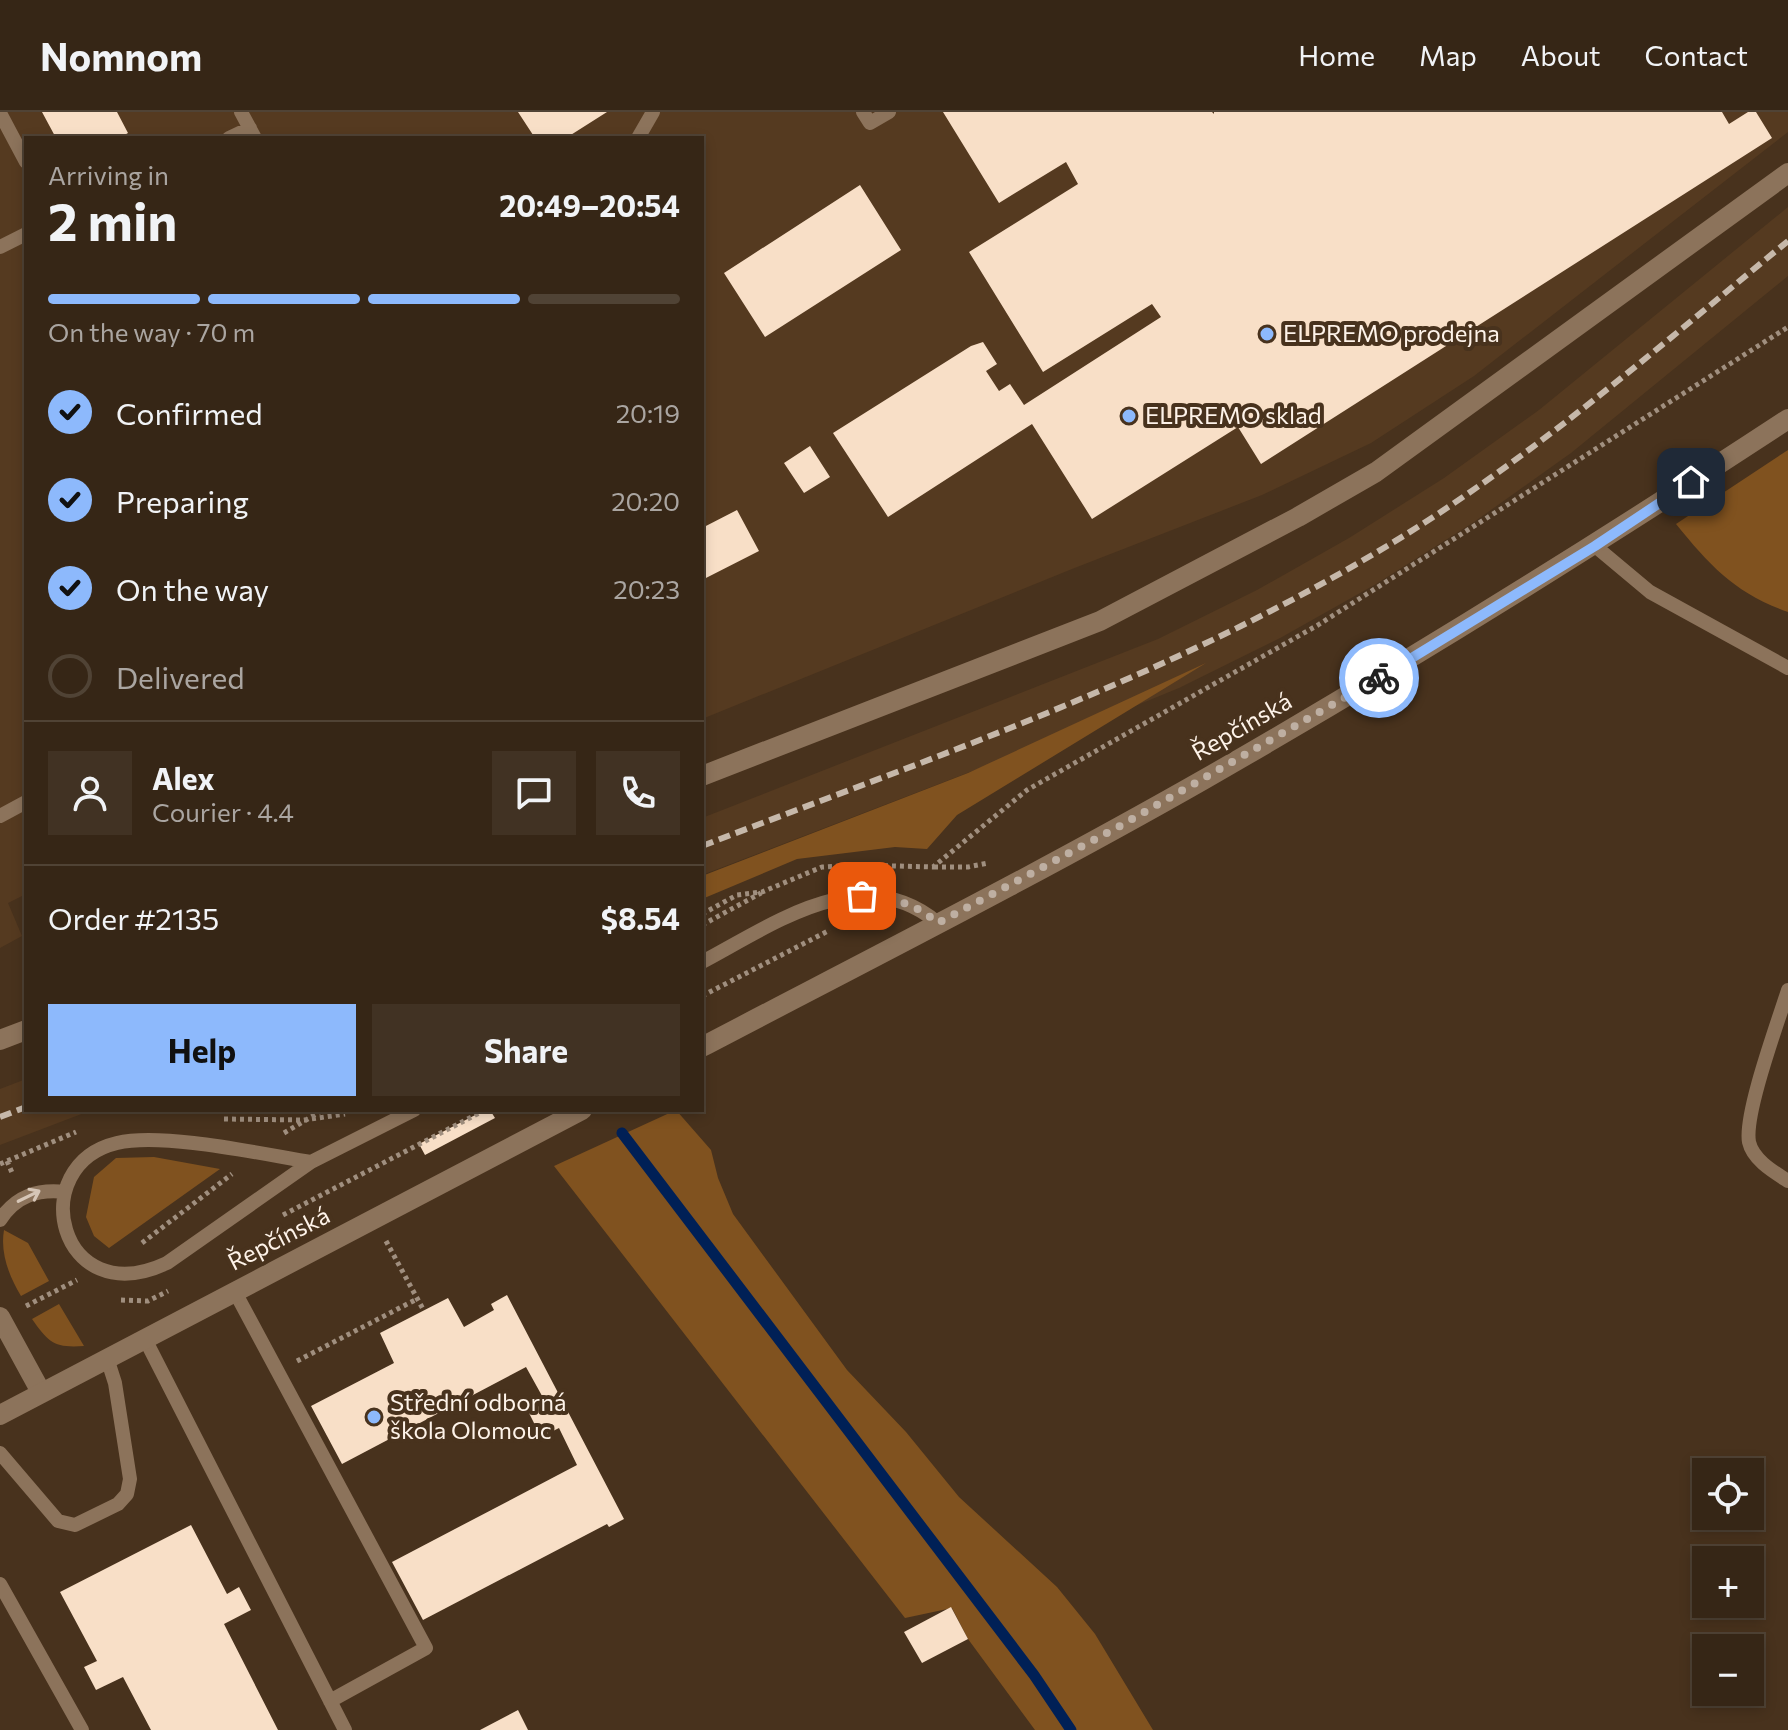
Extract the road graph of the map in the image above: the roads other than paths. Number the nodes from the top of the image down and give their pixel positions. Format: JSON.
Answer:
{"nodes":[{"id":1,"x":241,"y":112,"type":"edge"},
{"id":2,"x":653,"y":112,"type":"edge"},
{"id":3,"x":863,"y":112,"type":"edge"},
{"id":4,"x":889,"y":112,"type":"edge"},
{"id":5,"x":0,"y":113,"type":"edge"},
{"id":6,"x":252,"y":133,"type":"edge"},
{"id":7,"x":639,"y":136,"type":"edge"},
{"id":8,"x":24,"y":158,"type":"edge"},
{"id":9,"x":1788,"y":173,"type":"edge"},
{"id":10,"x":24,"y":235,"type":"edge"},
{"id":11,"x":0,"y":247,"type":"edge"},
{"id":12,"x":1788,"y":419,"type":"edge"},
{"id":13,"x":1595,"y":546,"type":"junction"},
{"id":14,"x":1788,"y":668,"type":"edge"},
{"id":15,"x":704,"y":775,"type":"edge"},
{"id":16,"x":24,"y":803,"type":"edge"},
{"id":17,"x":0,"y":816,"type":"edge"},
{"id":18,"x":938,"y":923,"type":"junction"},
{"id":19,"x":704,"y":961,"type":"edge"},
{"id":20,"x":1788,"y":990,"type":"edge"},
{"id":21,"x":24,"y":1031,"type":"edge"},
{"id":22,"x":0,"y":1040,"type":"edge"},
{"id":23,"x":704,"y":1046,"type":"edge"},
{"id":24,"x":410,"y":1112,"type":"edge"},
{"id":25,"x":578,"y":1112,"type":"edge"},
{"id":26,"x":311,"y":1162,"type":"junction"},
{"id":27,"x":1788,"y":1181,"type":"edge"},
{"id":28,"x":65,"y":1192,"type":"junction"},
{"id":29,"x":0,"y":1220,"type":"edge"},
{"id":30,"x":235,"y":1292,"type":"junction"},
{"id":31,"x":0,"y":1318,"type":"edge"},
{"id":32,"x":145,"y":1339,"type":"junction"},
{"id":33,"x":107,"y":1358,"type":"junction"},
{"id":34,"x":41,"y":1392,"type":"junction"},
{"id":35,"x":0,"y":1415,"type":"edge"},
{"id":36,"x":0,"y":1453,"type":"edge"},
{"id":37,"x":0,"y":1584,"type":"edge"},
{"id":38,"x":330,"y":1701,"type":"junction"},
{"id":39,"x":82,"y":1730,"type":"edge"},
{"id":40,"x":345,"y":1730,"type":"edge"}],
"edges":[{"from":1,"to":6,"type":"lane"},
{"from":2,"to":7,"type":"lane"},
{"from":3,"to":4,"type":"lane"},
{"from":5,"to":8,"type":"lane"},
{"from":9,"to":15,"type":"street"},
{"from":10,"to":11,"type":"lane"},
{"from":12,"to":13,"type":"street","name":"Řepčínská"},
{"from":13,"to":14,"type":"lane"},
{"from":13,"to":18,"type":"street","name":"Řepčínská"},
{"from":16,"to":17,"type":"lane"},
{"from":18,"to":19,"type":"lane"},
{"from":18,"to":23,"type":"street","name":"Řepčínská"},
{"from":20,"to":27,"type":"lane"},
{"from":21,"to":22,"type":"street"},
{"from":24,"to":26,"type":"lane"},
{"from":25,"to":30,"type":"street","name":"Řepčínská"},
{"from":26,"to":28,"type":"lane"},
{"from":26,"to":28,"type":"lane"},
{"from":29,"to":28,"type":"lane","one_way":true},
{"from":30,"to":32,"type":"street","name":"Řepčínská"},
{"from":30,"to":38,"type":"lane"},
{"from":31,"to":34,"type":"street"},
{"from":32,"to":33,"type":"street","name":"Řepčínská"},
{"from":32,"to":38,"type":"lane"},
{"from":33,"to":34,"type":"street","name":"Řepčínská"},
{"from":33,"to":36,"type":"lane"},
{"from":34,"to":35,"type":"street","name":"Řepčínská"},
{"from":37,"to":39,"type":"lane"},
{"from":38,"to":40,"type":"lane"}]}
